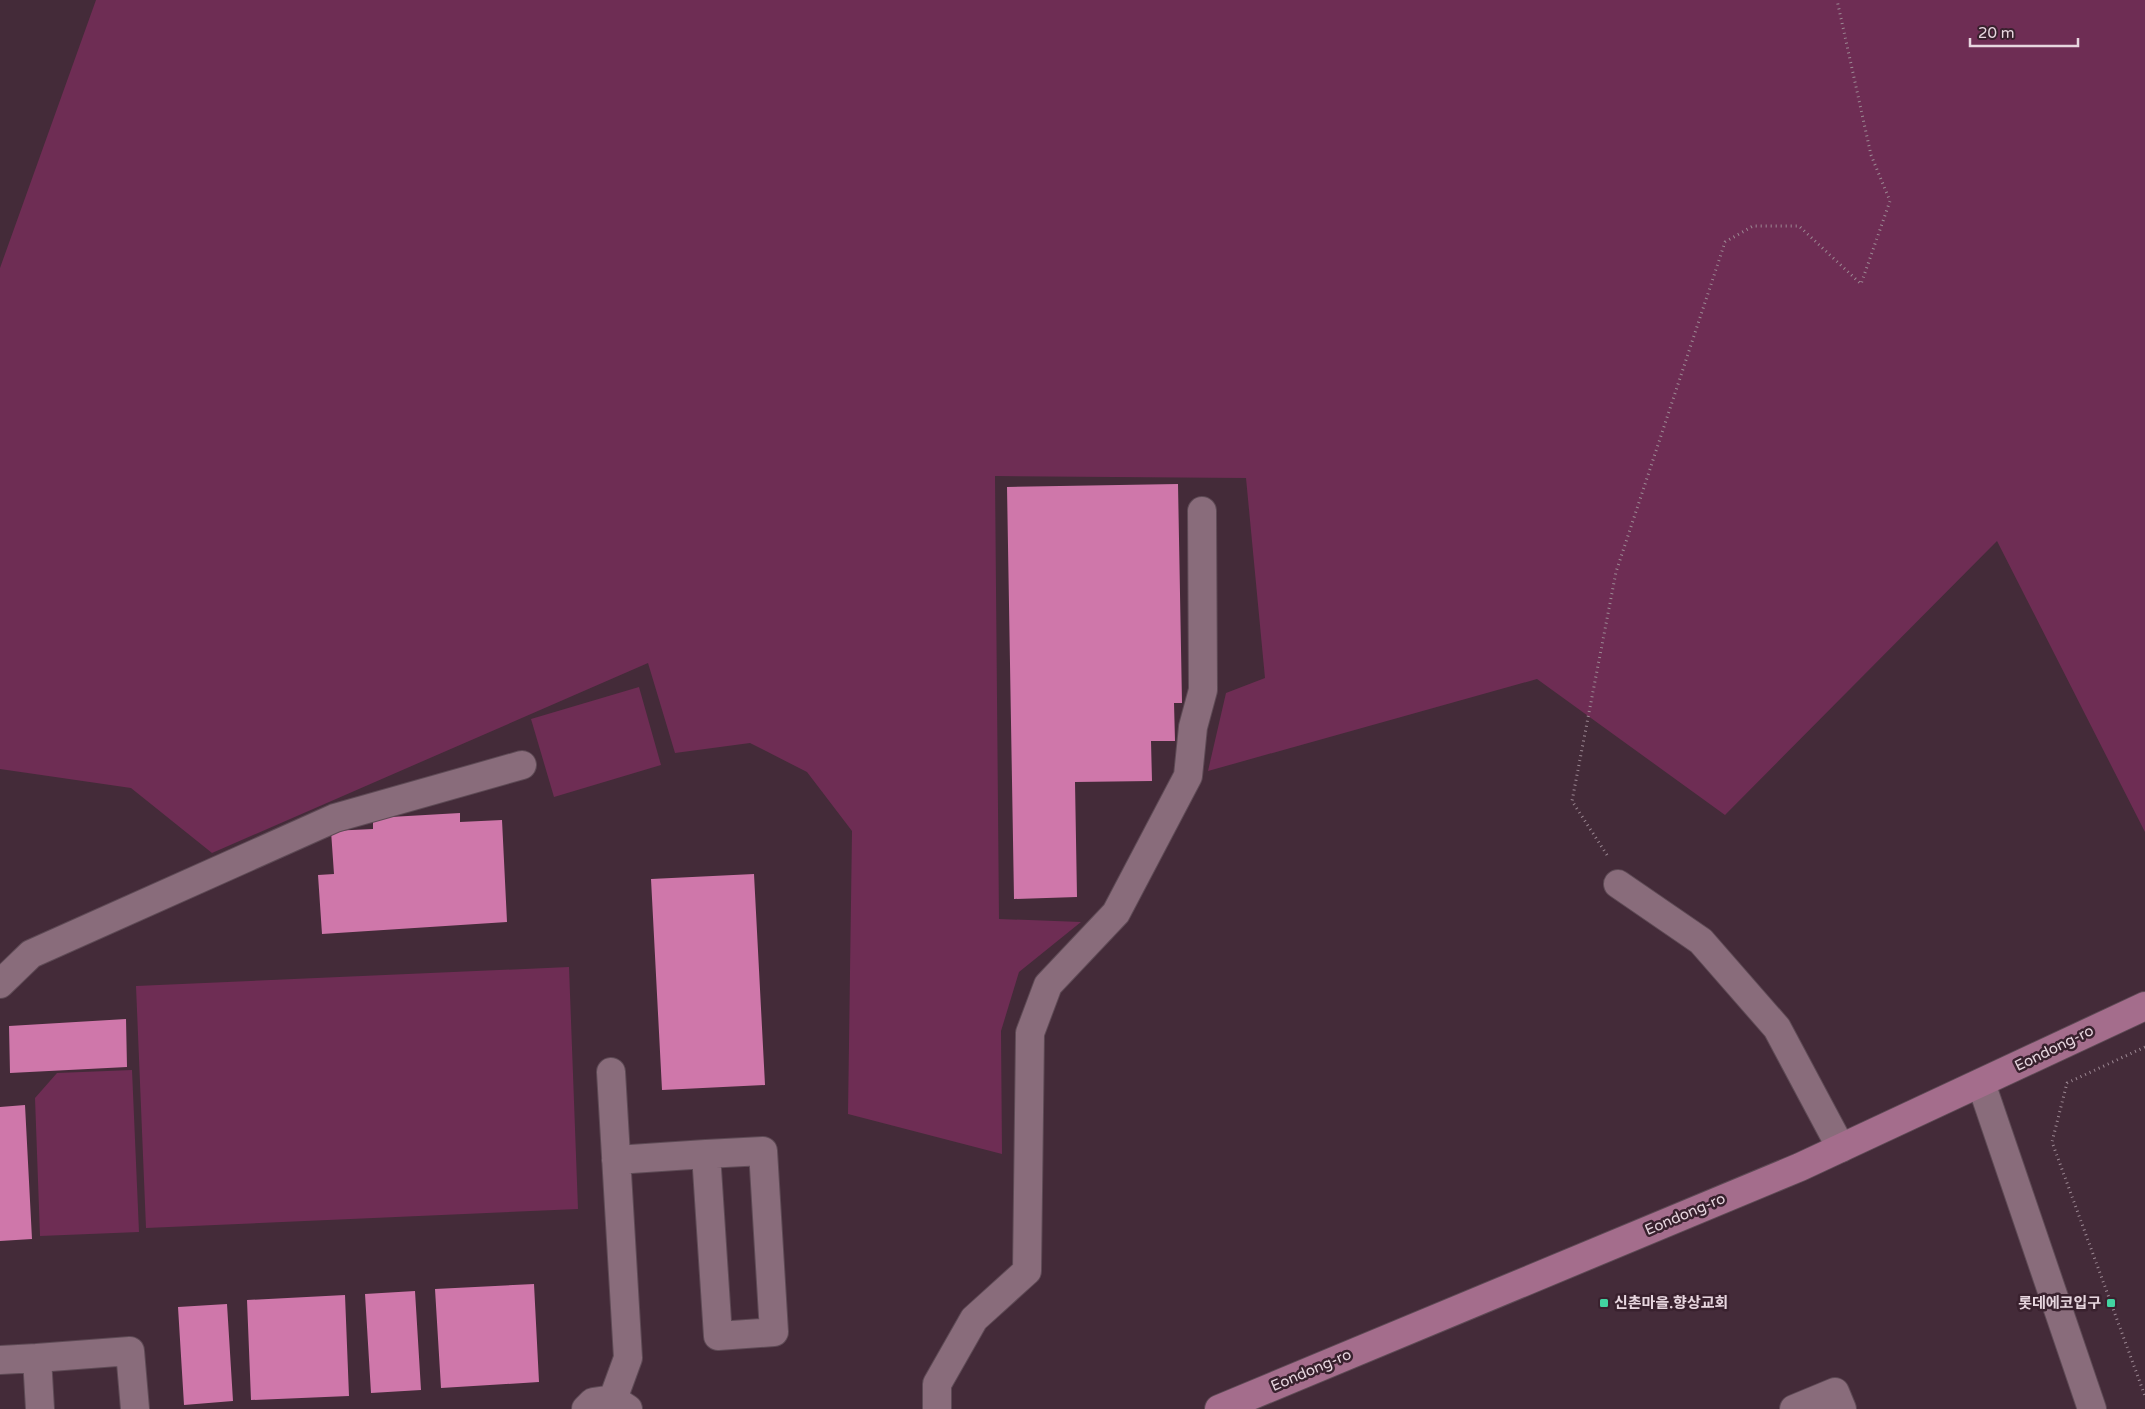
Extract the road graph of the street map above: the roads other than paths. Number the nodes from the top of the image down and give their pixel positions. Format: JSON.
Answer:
{"nodes":[{"id":1,"x":1202,"y":511,"type":"dead end"},
{"id":2,"x":522,"y":765,"type":"dead end"},
{"id":3,"x":1618,"y":884,"type":"road end"},
{"id":4,"x":0,"y":984,"type":"edge"},
{"id":5,"x":2145,"y":1006,"type":"edge"},
{"id":6,"x":611,"y":1072,"type":"dead end"},
{"id":7,"x":1981,"y":1083,"type":"junction"},
{"id":8,"x":1841,"y":1148,"type":"junction"},
{"id":9,"x":706,"y":1154,"type":"junction"},
{"id":10,"x":616,"y":1160,"type":"junction"},
{"id":11,"x":36,"y":1358,"type":"junction"},
{"id":12,"x":0,"y":1360,"type":"edge"},
{"id":13,"x":1839,"y":1400,"type":"edge"},
{"id":14,"x":620,"y":1404,"type":"edge"},
{"id":15,"x":40,"y":1409,"type":"edge"},
{"id":16,"x":135,"y":1409,"type":"edge"},
{"id":17,"x":586,"y":1409,"type":"edge"},
{"id":18,"x":937,"y":1409,"type":"edge"},
{"id":19,"x":1219,"y":1409,"type":"edge"},
{"id":20,"x":1794,"y":1409,"type":"edge"},
{"id":21,"x":2092,"y":1409,"type":"edge"}],
"edges":[{"from":1,"to":18,"type":"street"},
{"from":2,"to":4,"type":"street"},
{"from":3,"to":8,"type":"street"},
{"from":5,"to":7,"type":"main road","name":"Eondong-ro"},
{"from":6,"to":10,"type":"street"},
{"from":7,"to":8,"type":"main road","name":"Eondong-ro"},
{"from":7,"to":21,"type":"street"},
{"from":8,"to":19,"type":"main road","name":"Eondong-ro"},
{"from":9,"to":9,"type":"street"},
{"from":9,"to":10,"type":"street"},
{"from":10,"to":14,"type":"street"},
{"from":11,"to":12,"type":"street"},
{"from":11,"to":15,"type":"street"},
{"from":11,"to":16,"type":"street"},
{"from":13,"to":20,"type":"street"},
{"from":14,"to":17,"type":"street"}]}
